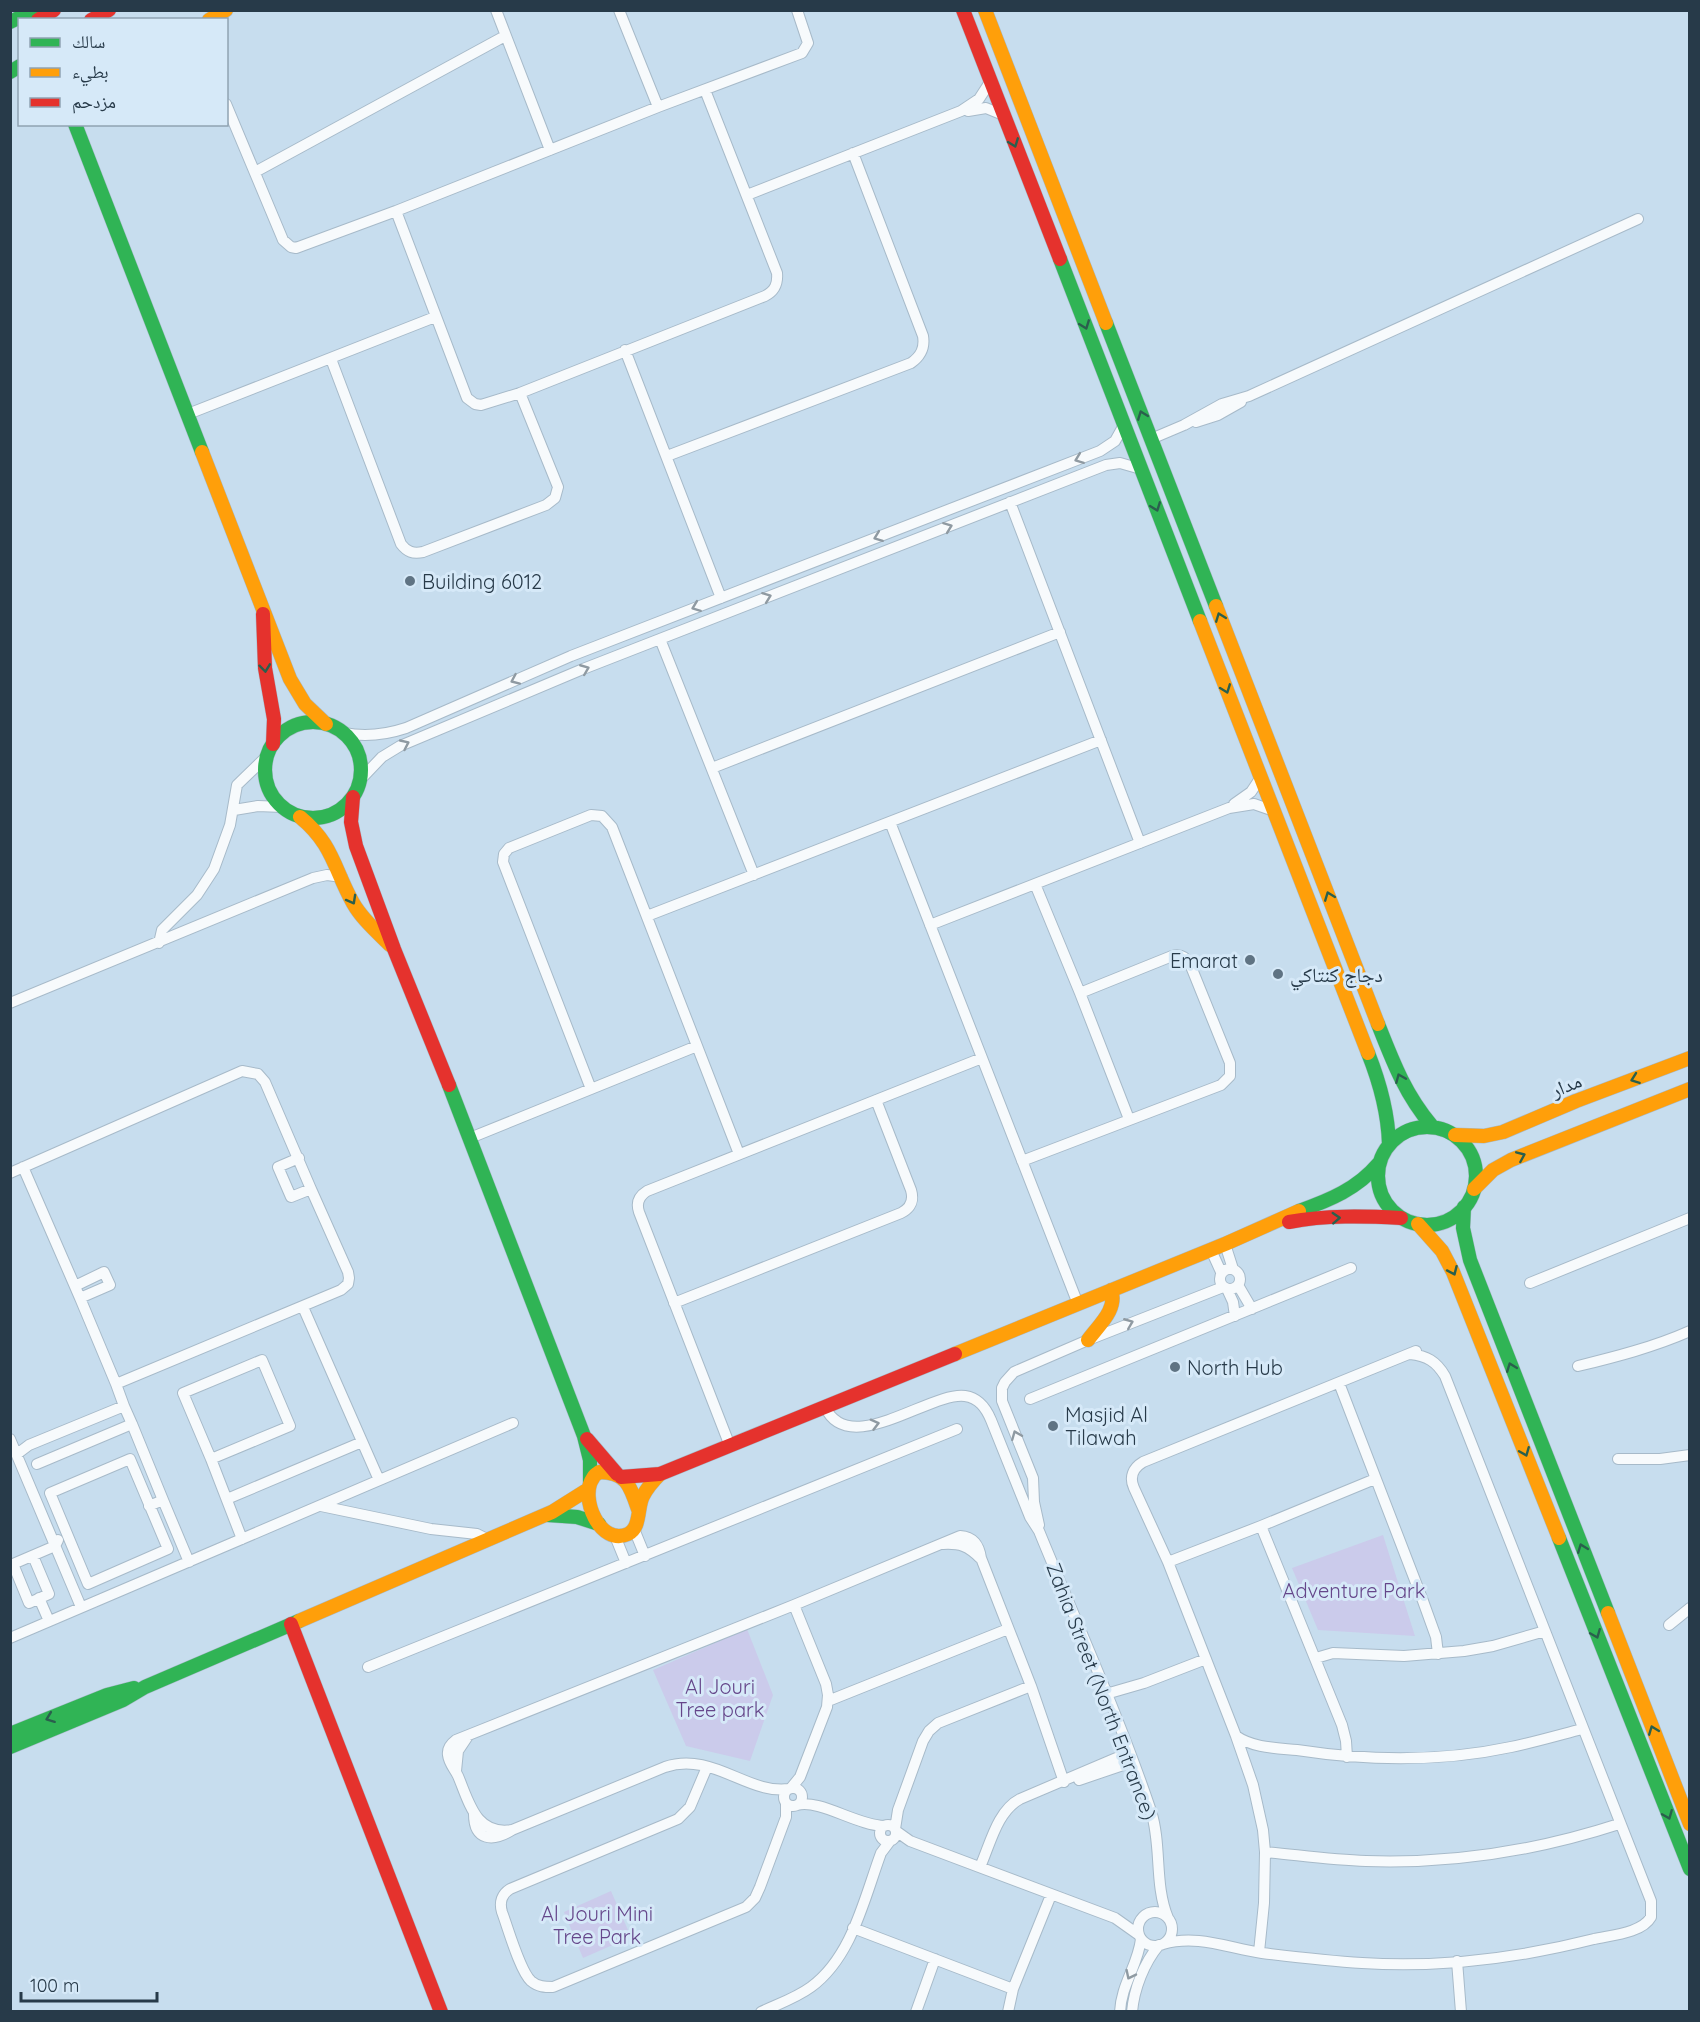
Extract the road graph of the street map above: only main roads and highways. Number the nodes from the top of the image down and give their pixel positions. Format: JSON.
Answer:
{"nodes":[{"id":1,"x":35,"y":10,"type":"edge"},
{"id":2,"x":54,"y":10,"type":"edge"},
{"id":3,"x":110,"y":10,"type":"edge"},
{"id":4,"x":226,"y":10,"type":"edge"},
{"id":5,"x":963,"y":10,"type":"edge"},
{"id":6,"x":985,"y":10,"type":"edge"},
{"id":7,"x":18,"y":18,"type":"edge"},
{"id":8,"x":41,"y":18,"type":"edge"},
{"id":9,"x":95,"y":18,"type":"edge"},
{"id":10,"x":212,"y":18,"type":"edge"},
{"id":11,"x":76,"y":126,"type":"edge"},
{"id":12,"x":263,"y":609,"type":"junction"},
{"id":13,"x":326,"y":724,"type":"junction"},
{"id":14,"x":270,"y":750,"type":"junction"},
{"id":15,"x":353,"y":797,"type":"junction"},
{"id":16,"x":300,"y":817,"type":"junction"},
{"id":17,"x":394,"y":949,"type":"junction"},
{"id":18,"x":1689,"y":1058,"type":"edge"},
{"id":19,"x":1689,"y":1089,"type":"edge"},
{"id":20,"x":1432,"y":1126,"type":"junction"},
{"id":21,"x":1455,"y":1135,"type":"junction"},
{"id":22,"x":1389,"y":1144,"type":"junction"},
{"id":23,"x":1379,"y":1163,"type":"junction"},
{"id":24,"x":1474,"y":1189,"type":"junction"},
{"id":25,"x":1464,"y":1207,"type":"junction"},
{"id":26,"x":1401,"y":1218,"type":"junction"},
{"id":27,"x":1419,"y":1224,"type":"junction"},
{"id":28,"x":1232,"y":1241,"type":"junction"},
{"id":29,"x":1111,"y":1290,"type":"junction"},
{"id":30,"x":1088,"y":1340,"type":"road end"},
{"id":31,"x":584,"y":1436,"type":"junction"},
{"id":32,"x":660,"y":1474,"type":"junction"},
{"id":33,"x":619,"y":1475,"type":"junction"},
{"id":34,"x":589,"y":1485,"type":"junction"},
{"id":35,"x":638,"y":1509,"type":"junction"},
{"id":36,"x":543,"y":1516,"type":"junction"},
{"id":37,"x":599,"y":1524,"type":"junction"},
{"id":38,"x":291,"y":1624,"type":"junction"},
{"id":39,"x":145,"y":1687,"type":"junction"},
{"id":40,"x":10,"y":1734,"type":"edge"},
{"id":41,"x":10,"y":1748,"type":"edge"},
{"id":42,"x":1689,"y":1824,"type":"edge"},
{"id":43,"x":1689,"y":1869,"type":"edge"},
{"id":44,"x":441,"y":2012,"type":"edge"}],
"edges":[{"from":1,"to":7,"type":"main road"},
{"from":2,"to":8,"type":"main road"},
{"from":3,"to":9,"type":"main road"},
{"from":4,"to":10,"type":"main road"},
{"from":5,"to":22,"type":"main road","one_way":true},
{"from":20,"to":6,"type":"main road","one_way":true},
{"from":11,"to":12,"type":"main road"},
{"from":12,"to":13,"type":"main road"},
{"from":12,"to":14,"type":"main road","one_way":true},
{"from":13,"to":14,"type":"main road"},
{"from":13,"to":15,"type":"main road"},
{"from":14,"to":16,"type":"main road"},
{"from":15,"to":16,"type":"main road"},
{"from":15,"to":17,"type":"main road"},
{"from":16,"to":17,"type":"main road","one_way":true},
{"from":17,"to":31,"type":"main road"},
{"from":18,"to":21,"type":"main road","name":"مدار","one_way":true},
{"from":24,"to":19,"type":"main road","one_way":true},
{"from":20,"to":21,"type":"main road"},
{"from":20,"to":22,"type":"main road"},
{"from":21,"to":24,"type":"main road"},
{"from":22,"to":23,"type":"main road"},
{"from":23,"to":26,"type":"main road"},
{"from":23,"to":28,"type":"main road"},
{"from":24,"to":25,"type":"main road"},
{"from":25,"to":27,"type":"main road"},
{"from":42,"to":25,"type":"main road","one_way":true},
{"from":26,"to":27,"type":"main road"},
{"from":28,"to":26,"type":"main road","one_way":true},
{"from":27,"to":43,"type":"main road","one_way":true},
{"from":28,"to":29,"type":"main road"},
{"from":29,"to":30,"type":"main road"},
{"from":29,"to":32,"type":"main road"},
{"from":31,"to":33,"type":"main road"},
{"from":31,"to":34,"type":"main road"},
{"from":32,"to":33,"type":"main road"},
{"from":32,"to":35,"type":"main road"},
{"from":33,"to":34,"type":"main road"},
{"from":33,"to":35,"type":"main road"},
{"from":34,"to":36,"type":"main road"},
{"from":34,"to":37,"type":"main road"},
{"from":35,"to":37,"type":"main road"},
{"from":36,"to":37,"type":"main road"},
{"from":36,"to":38,"type":"main road"},
{"from":38,"to":39,"type":"main road"},
{"from":38,"to":44,"type":"main road"},
{"from":39,"to":40,"type":"main road","one_way":true},
{"from":39,"to":41,"type":"main road"}]}
